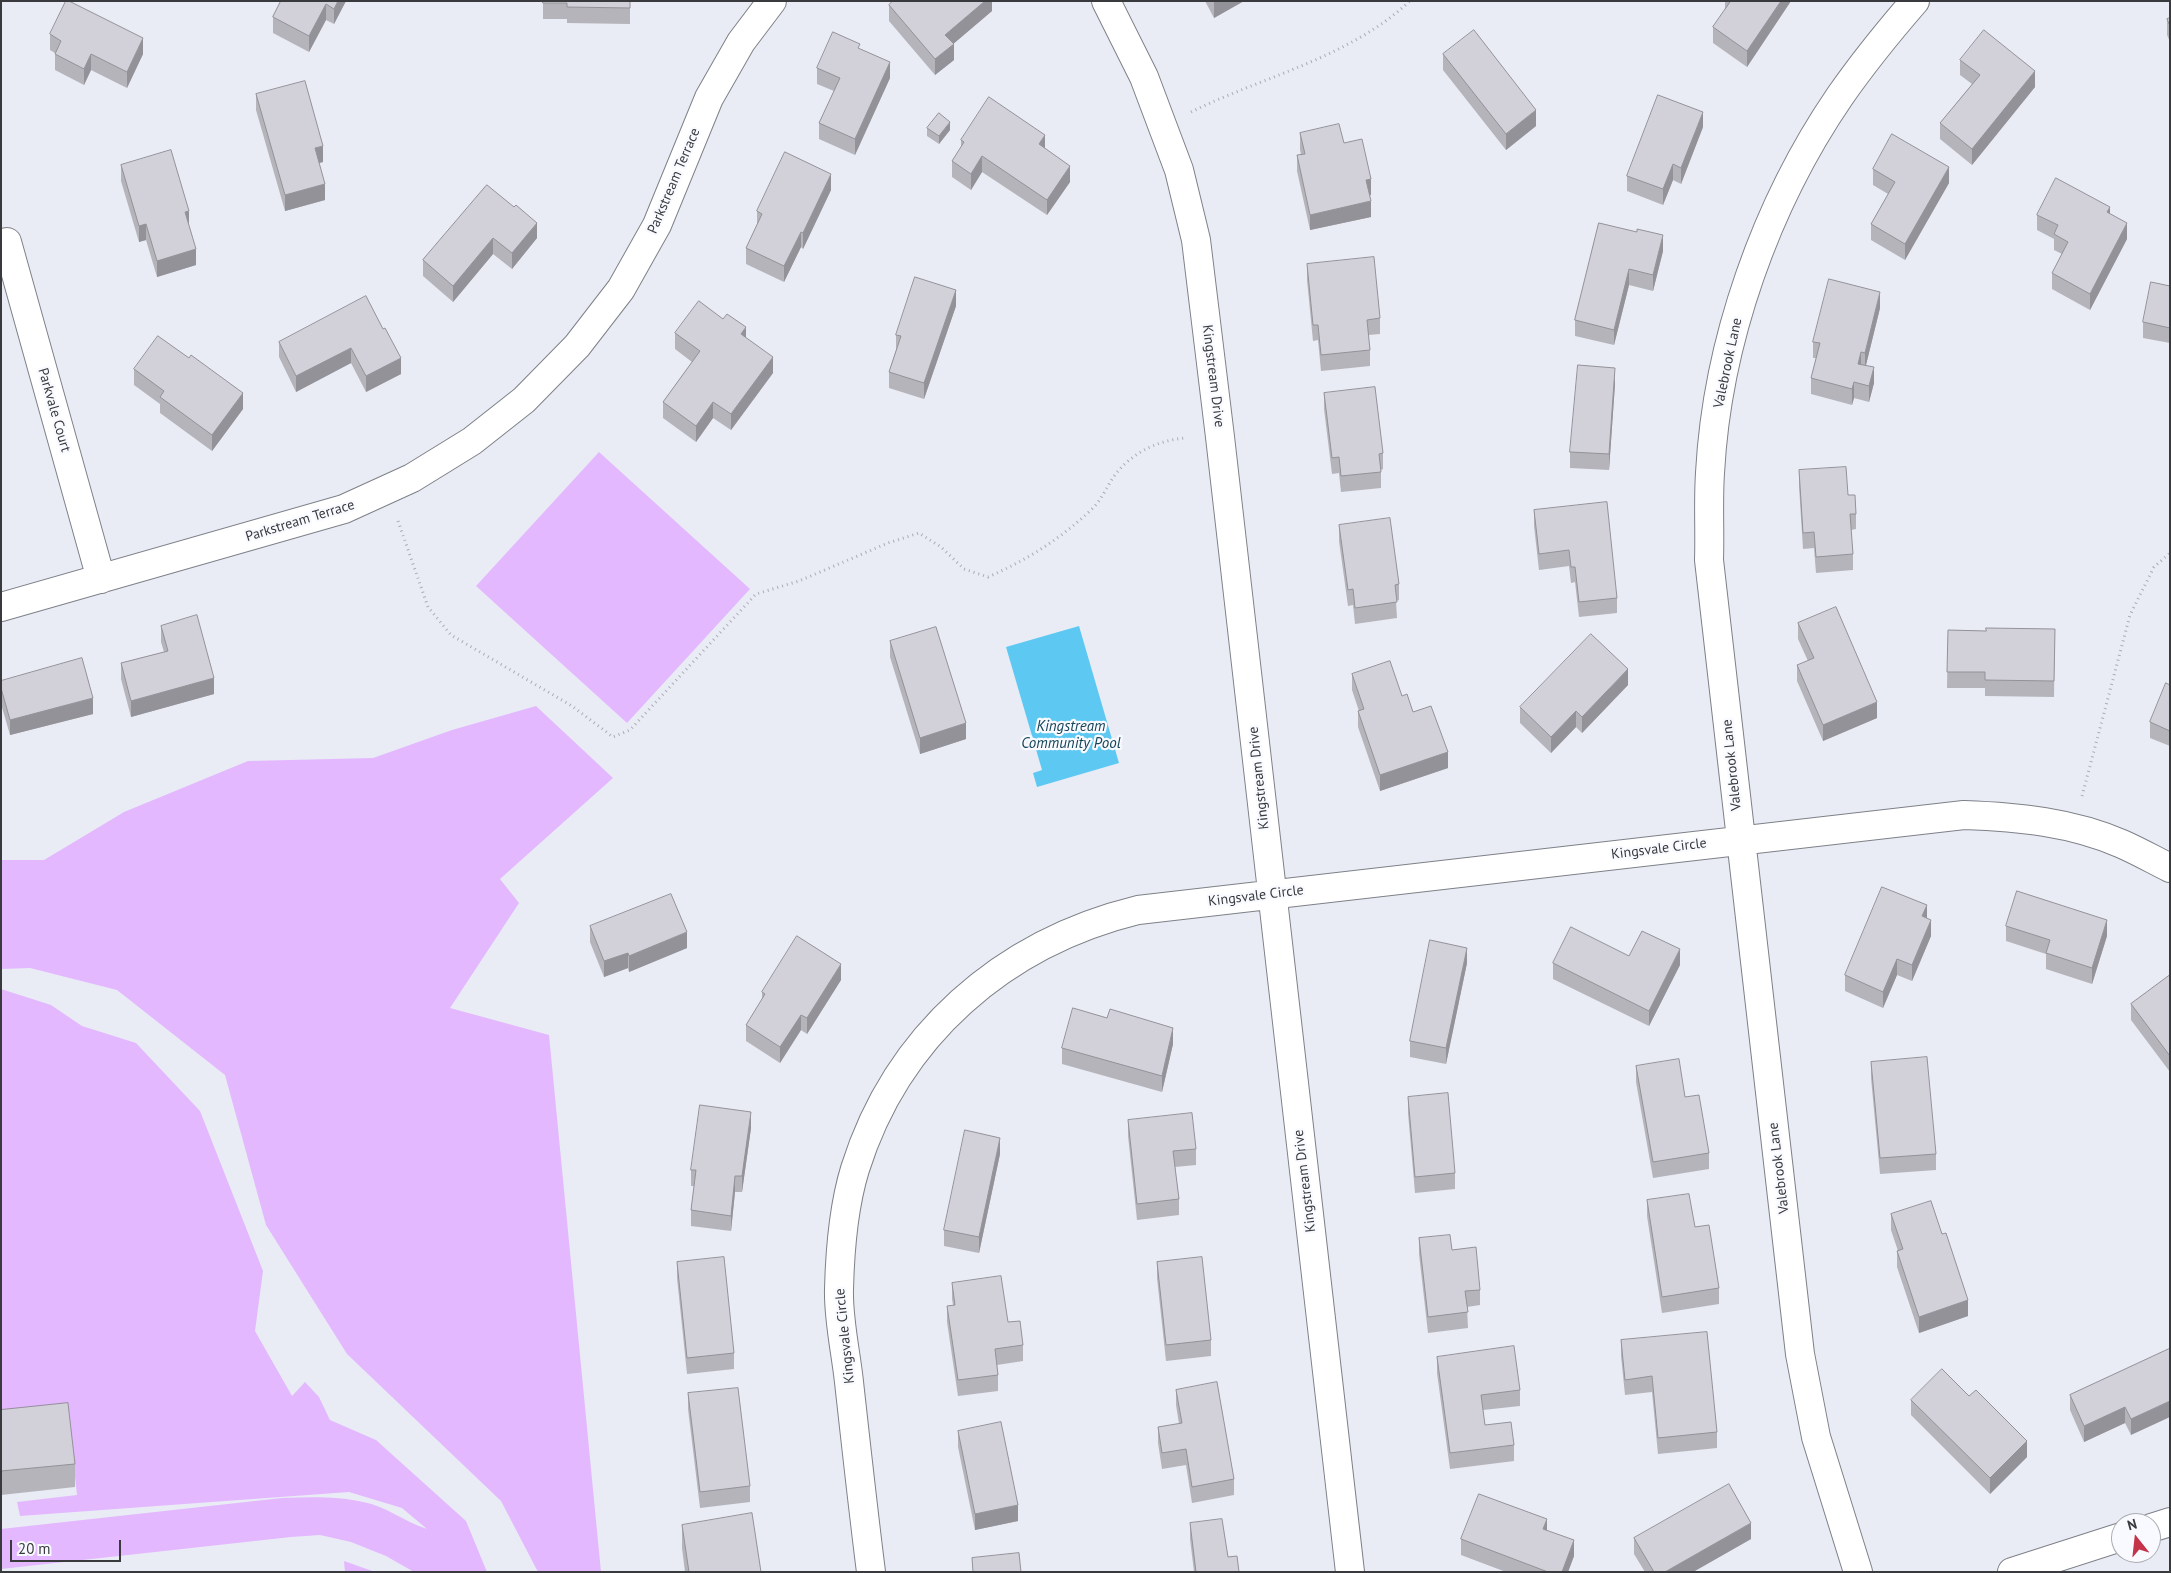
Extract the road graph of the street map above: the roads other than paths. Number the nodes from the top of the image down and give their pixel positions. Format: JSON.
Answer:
{"nodes":[{"id":1,"x":772,"y":1,"type":"edge"},
{"id":2,"x":1106,"y":1,"type":"edge"},
{"id":3,"x":1915,"y":1,"type":"edge"},
{"id":4,"x":7,"y":242,"type":"dead end"},
{"id":5,"x":101,"y":579,"type":"junction"},
{"id":6,"x":1,"y":607,"type":"edge"},
{"id":7,"x":1740,"y":840,"type":"junction"},
{"id":8,"x":2170,"y":868,"type":"edge"},
{"id":9,"x":1272,"y":893,"type":"junction"},
{"id":10,"x":2111,"y":1540,"type":"edge"},
{"id":11,"x":871,"y":1572,"type":"edge"},
{"id":12,"x":1350,"y":1572,"type":"edge"},
{"id":13,"x":1858,"y":1572,"type":"edge"},
{"id":14,"x":2012,"y":1572,"type":"edge"}],
"edges":[{"from":1,"to":5,"type":"street","name":"Parkstream Terrace"},
{"from":2,"to":9,"type":"street","name":"Kingstream Drive"},
{"from":3,"to":7,"type":"street","name":"Valebrook Lane"},
{"from":4,"to":5,"type":"street","name":"Parkvale Court"},
{"from":5,"to":6,"type":"street","name":"Parkstream Terrace"},
{"from":7,"to":8,"type":"street","name":"Kingsvale Circle"},
{"from":7,"to":9,"type":"street","name":"Kingsvale Circle"},
{"from":7,"to":13,"type":"street","name":"Valebrook Lane"},
{"from":9,"to":11,"type":"street","name":"Kingsvale Circle"},
{"from":9,"to":12,"type":"street","name":"Kingstream Drive"},
{"from":10,"to":14,"type":"street"}]}
